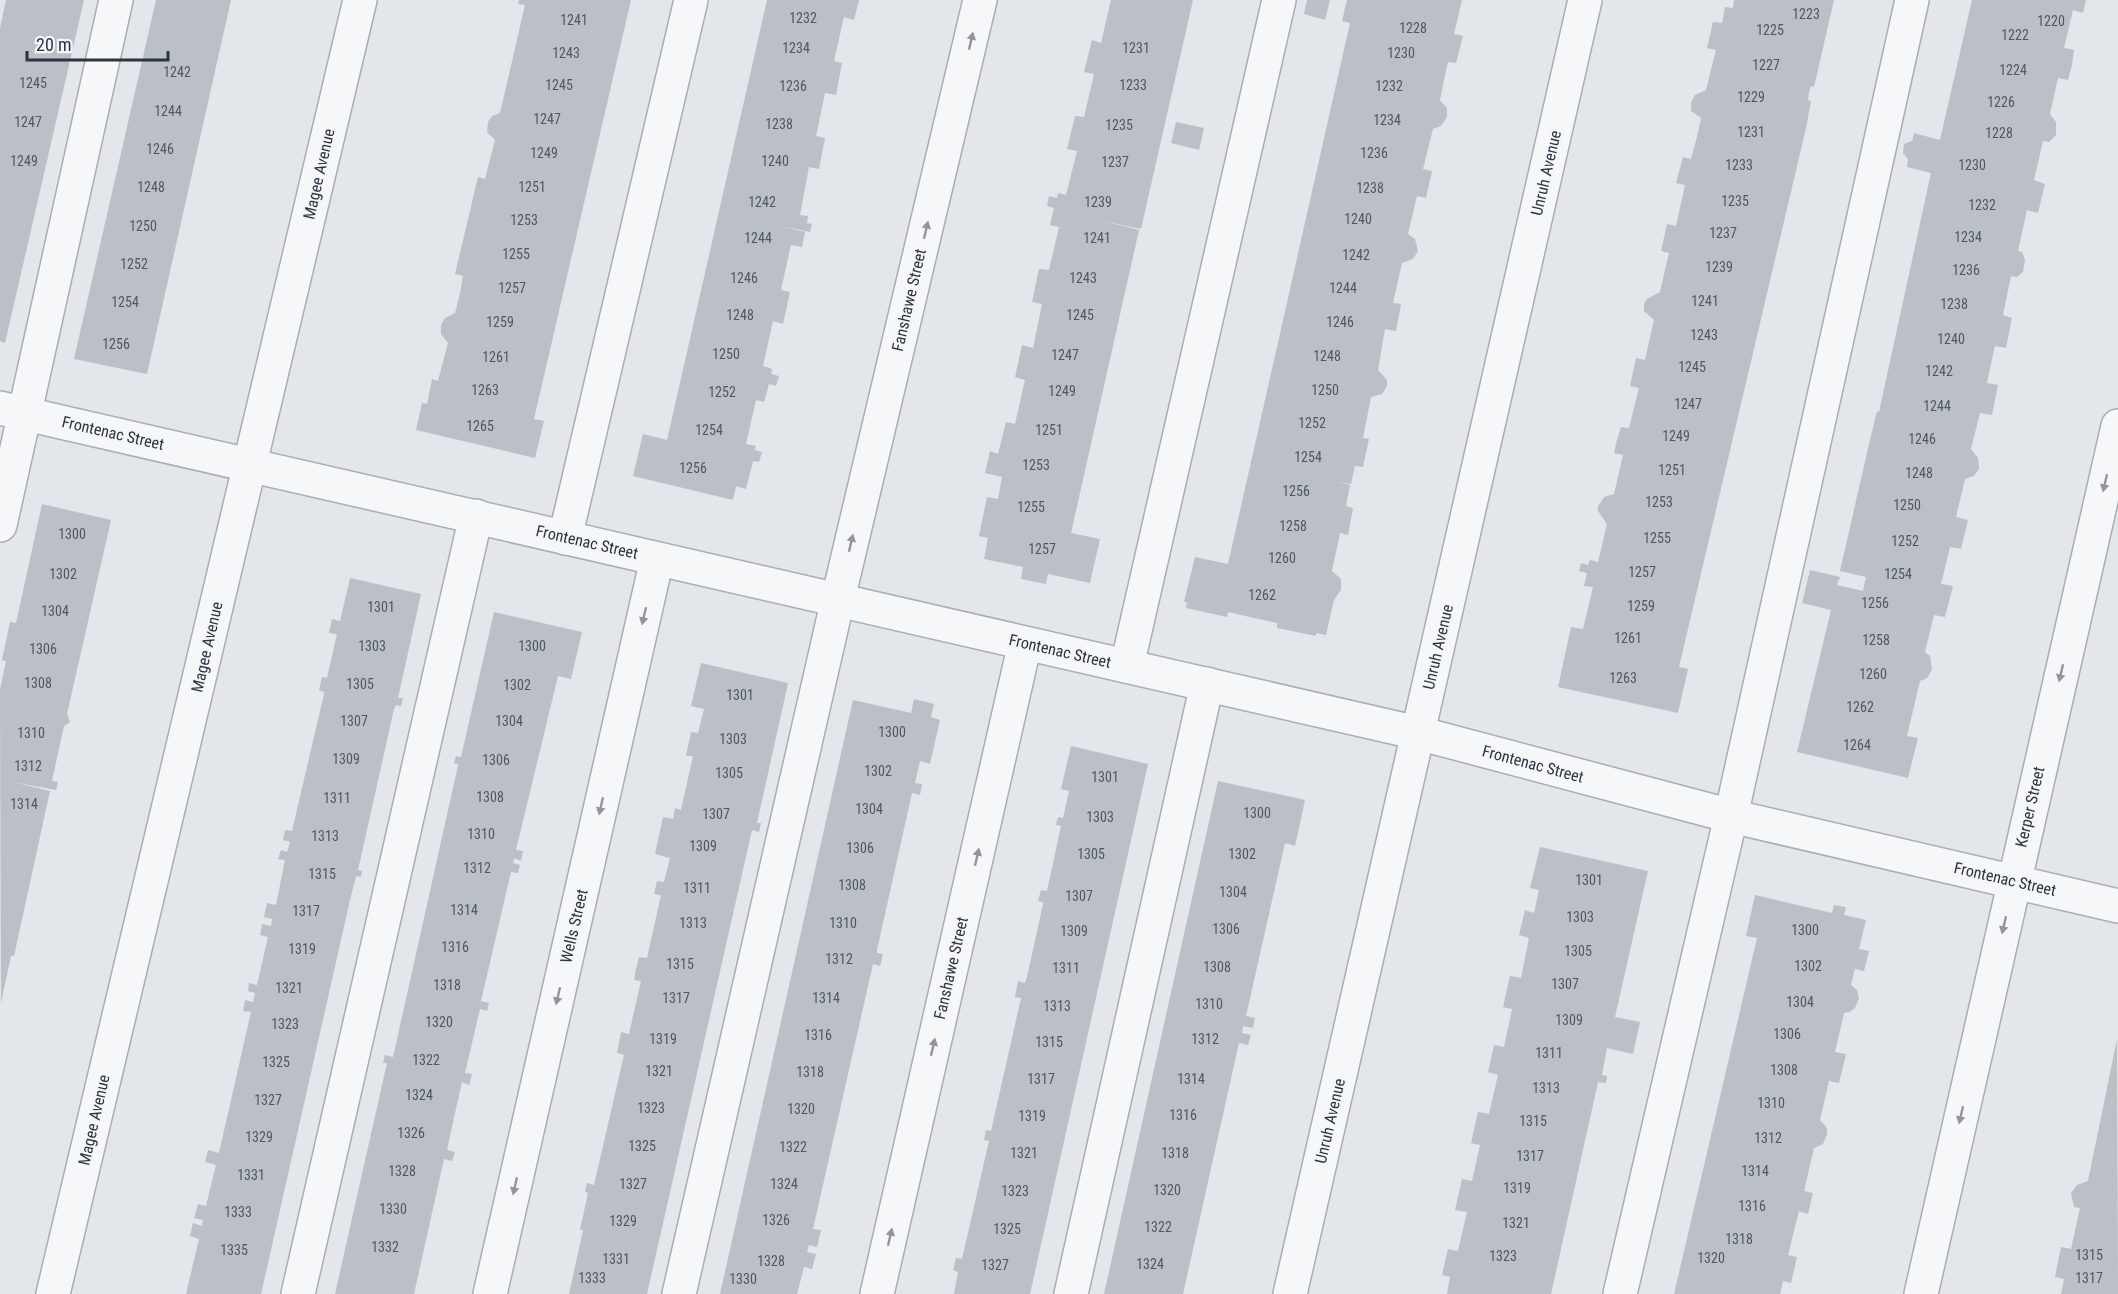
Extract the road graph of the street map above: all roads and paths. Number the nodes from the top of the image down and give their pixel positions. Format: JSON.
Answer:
{"nodes":[{"id":1,"x":116,"y":0,"type":"edge"},
{"id":2,"x":360,"y":0,"type":"edge"},
{"id":3,"x":691,"y":0,"type":"edge"},
{"id":4,"x":980,"y":0,"type":"edge"},
{"id":5,"x":1279,"y":0,"type":"edge"},
{"id":6,"x":1585,"y":0,"type":"edge"},
{"id":7,"x":1912,"y":0,"type":"edge"},
{"id":8,"x":13,"y":411,"type":"edge"},
{"id":9,"x":2118,"y":426,"type":"edge"},
{"id":10,"x":250,"y":465,"type":"junction"},
{"id":11,"x":476,"y":516,"type":"junction"},
{"id":12,"x":0,"y":525,"type":"edge"},
{"id":13,"x":565,"y":538,"type":"junction"},
{"id":14,"x":657,"y":559,"type":"junction"},
{"id":15,"x":838,"y":600,"type":"junction"},
{"id":16,"x":1025,"y":643,"type":"junction"},
{"id":17,"x":1127,"y":666,"type":"junction"},
{"id":18,"x":1207,"y":684,"type":"junction"},
{"id":19,"x":1418,"y":733,"type":"junction"},
{"id":20,"x":1731,"y":816,"type":"junction"},
{"id":21,"x":2013,"y":881,"type":"junction"},
{"id":22,"x":2118,"y":906,"type":"edge"},
{"id":23,"x":53,"y":1294,"type":"edge"},
{"id":24,"x":298,"y":1294,"type":"edge"},
{"id":25,"x":490,"y":1294,"type":"edge"},
{"id":26,"x":679,"y":1294,"type":"edge"},
{"id":27,"x":877,"y":1294,"type":"edge"},
{"id":28,"x":1071,"y":1294,"type":"edge"},
{"id":29,"x":1290,"y":1294,"type":"edge"},
{"id":30,"x":1620,"y":1294,"type":"edge"},
{"id":31,"x":1921,"y":1294,"type":"edge"}],
"edges":[{"from":1,"to":8,"type":"street"},
{"from":2,"to":10,"type":"street","name":"Magee Avenue"},
{"from":3,"to":13,"type":"street"},
{"from":15,"to":4,"type":"street","name":"Fanshawe Street","one_way":true},
{"from":5,"to":17,"type":"street"},
{"from":6,"to":19,"type":"street","name":"Unruh Avenue"},
{"from":7,"to":20,"type":"street"},
{"from":8,"to":10,"type":"street","name":"Frontenac Street"},
{"from":8,"to":12,"type":"street"},
{"from":9,"to":21,"type":"street","name":"Kerper Street","one_way":true},
{"from":10,"to":11,"type":"street","name":"Frontenac Street"},
{"from":10,"to":23,"type":"street","name":"Magee Avenue"},
{"from":11,"to":13,"type":"street","name":"Frontenac Street"},
{"from":11,"to":24,"type":"street"},
{"from":13,"to":14,"type":"street","name":"Frontenac Street"},
{"from":14,"to":15,"type":"street","name":"Frontenac Street"},
{"from":14,"to":25,"type":"street","name":"Wells Street","one_way":true},
{"from":15,"to":16,"type":"street","name":"Frontenac Street"},
{"from":15,"to":26,"type":"street","name":"Fanshawe Street"},
{"from":16,"to":17,"type":"street","name":"Frontenac Street"},
{"from":27,"to":16,"type":"street","name":"Fanshawe Street","one_way":true},
{"from":17,"to":18,"type":"street","name":"Frontenac Street"},
{"from":18,"to":19,"type":"street","name":"Frontenac Street"},
{"from":18,"to":28,"type":"street"},
{"from":19,"to":20,"type":"street","name":"Frontenac Street"},
{"from":19,"to":29,"type":"street","name":"Unruh Avenue"},
{"from":20,"to":21,"type":"street","name":"Frontenac Street"},
{"from":20,"to":30,"type":"street"},
{"from":21,"to":22,"type":"street","name":"Frontenac Street"},
{"from":21,"to":31,"type":"street","name":"Kerper Street","one_way":true}]}
